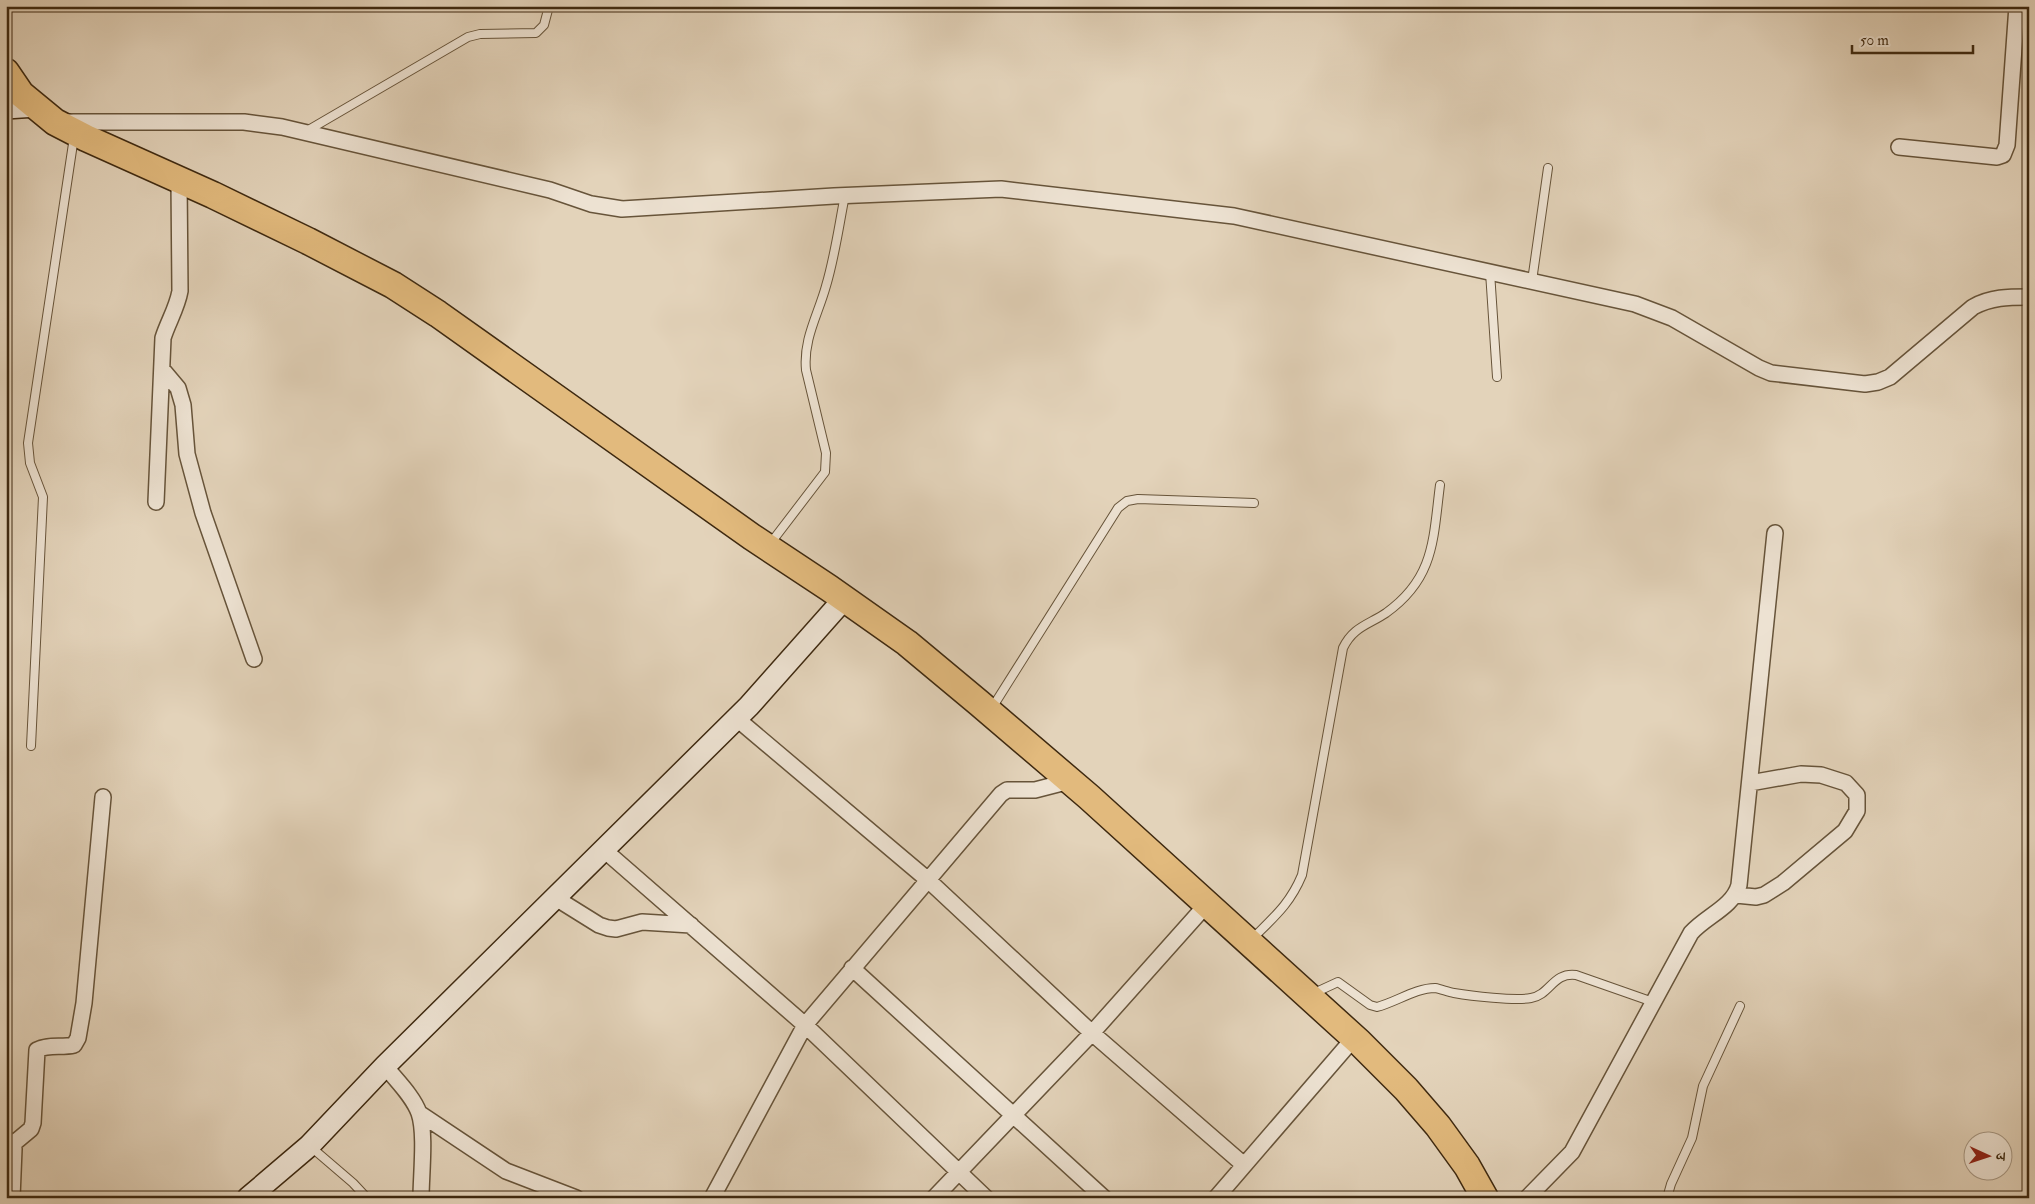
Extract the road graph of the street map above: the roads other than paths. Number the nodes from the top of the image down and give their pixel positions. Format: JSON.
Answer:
{"nodes":[{"id":1,"x":549,"y":6,"type":"edge"},
{"id":2,"x":2017,"y":6,"type":"edge"},
{"id":3,"x":6,"y":72,"type":"edge"},
{"id":4,"x":6,"y":108,"type":"edge"},
{"id":5,"x":55,"y":120,"type":"junction"},
{"id":6,"x":305,"y":132,"type":"junction"},
{"id":7,"x":1899,"y":147,"type":"dead end"},
{"id":8,"x":1548,"y":168,"type":"dead end"},
{"id":9,"x":179,"y":180,"type":"junction"},
{"id":10,"x":845,"y":196,"type":"junction"},
{"id":11,"x":1490,"y":272,"type":"junction"},
{"id":12,"x":1532,"y":281,"type":"junction"},
{"id":13,"x":2029,"y":297,"type":"edge"},
{"id":14,"x":162,"y":369,"type":"junction"},
{"id":15,"x":1498,"y":377,"type":"dead end"},
{"id":16,"x":1440,"y":485,"type":"dead end"},
{"id":17,"x":156,"y":502,"type":"dead end"},
{"id":18,"x":1254,"y":503,"type":"dead end"},
{"id":19,"x":1775,"y":533,"type":"dead end"},
{"id":20,"x":767,"y":547,"type":"junction"},
{"id":21,"x":844,"y":599,"type":"junction"},
{"id":22,"x":254,"y":659,"type":"dead end"},
{"id":23,"x":989,"y":712,"type":"junction"},
{"id":24,"x":736,"y":718,"type":"junction"},
{"id":25,"x":32,"y":746,"type":"dead end"},
{"id":26,"x":1070,"y":781,"type":"junction"},
{"id":27,"x":1750,"y":783,"type":"junction"},
{"id":28,"x":103,"y":798,"type":"dead end"},
{"id":29,"x":603,"y":849,"type":"junction"},
{"id":30,"x":928,"y":880,"type":"junction"},
{"id":31,"x":1736,"y":895,"type":"junction"},
{"id":32,"x":554,"y":897,"type":"junction"},
{"id":33,"x":1207,"y":904,"type":"junction"},
{"id":34,"x":691,"y":925,"type":"junction"},
{"id":35,"x":1249,"y":942,"type":"junction"},
{"id":36,"x":852,"y":968,"type":"junction"},
{"id":37,"x":1308,"y":996,"type":"junction"},
{"id":38,"x":1653,"y":1002,"type":"junction"},
{"id":39,"x":1740,"y":1006,"type":"dead end"},
{"id":40,"x":805,"y":1025,"type":"junction"},
{"id":41,"x":1092,"y":1033,"type":"junction"},
{"id":42,"x":1354,"y":1038,"type":"junction"},
{"id":43,"x":386,"y":1066,"type":"junction"},
{"id":44,"x":419,"y":1113,"type":"junction"},
{"id":45,"x":1013,"y":1115,"type":"junction"},
{"id":46,"x":10,"y":1141,"type":"edge"},
{"id":47,"x":309,"y":1146,"type":"junction"},
{"id":48,"x":1244,"y":1165,"type":"junction"},
{"id":49,"x":958,"y":1172,"type":"junction"},
{"id":50,"x":569,"y":1197,"type":"edge"},
{"id":51,"x":12,"y":1198,"type":"edge"},
{"id":52,"x":248,"y":1198,"type":"edge"},
{"id":53,"x":367,"y":1198,"type":"edge"},
{"id":54,"x":421,"y":1198,"type":"edge"},
{"id":55,"x":712,"y":1198,"type":"edge"},
{"id":56,"x":934,"y":1198,"type":"edge"},
{"id":57,"x":986,"y":1198,"type":"edge"},
{"id":58,"x":1104,"y":1198,"type":"edge"},
{"id":59,"x":1216,"y":1198,"type":"edge"},
{"id":60,"x":1485,"y":1198,"type":"edge"},
{"id":61,"x":1527,"y":1198,"type":"edge"},
{"id":62,"x":1667,"y":1198,"type":"edge"}],
"edges":[{"from":1,"to":6,"type":"lane"},
{"from":2,"to":7,"type":"street"},
{"from":3,"to":5,"type":"highway"},
{"from":4,"to":5,"type":"street"},
{"from":5,"to":6,"type":"street"},
{"from":5,"to":9,"type":"highway"},
{"from":5,"to":25,"type":"lane"},
{"from":6,"to":10,"type":"street"},
{"from":8,"to":12,"type":"lane"},
{"from":9,"to":14,"type":"street"},
{"from":9,"to":20,"type":"highway"},
{"from":10,"to":11,"type":"street"},
{"from":10,"to":20,"type":"lane"},
{"from":11,"to":12,"type":"street"},
{"from":11,"to":15,"type":"lane"},
{"from":12,"to":13,"type":"street"},
{"from":14,"to":17,"type":"street"},
{"from":14,"to":22,"type":"street"},
{"from":16,"to":35,"type":"lane"},
{"from":18,"to":23,"type":"lane"},
{"from":19,"to":27,"type":"street"},
{"from":20,"to":21,"type":"highway"},
{"from":21,"to":23,"type":"highway"},
{"from":21,"to":24,"type":"street"},
{"from":23,"to":26,"type":"highway"},
{"from":24,"to":29,"type":"street"},
{"from":24,"to":30,"type":"street"},
{"from":26,"to":30,"type":"street"},
{"from":26,"to":33,"type":"highway"},
{"from":27,"to":31,"type":"street"},
{"from":27,"to":31,"type":"street"},
{"from":28,"to":46,"type":"street"},
{"from":29,"to":32,"type":"street"},
{"from":29,"to":34,"type":"street"},
{"from":30,"to":36,"type":"street"},
{"from":30,"to":41,"type":"street"},
{"from":31,"to":38,"type":"street"},
{"from":32,"to":34,"type":"street"},
{"from":32,"to":43,"type":"street"},
{"from":33,"to":35,"type":"highway"},
{"from":33,"to":41,"type":"street"},
{"from":34,"to":40,"type":"street"},
{"from":35,"to":37,"type":"highway"},
{"from":36,"to":40,"type":"street"},
{"from":36,"to":45,"type":"street"},
{"from":37,"to":38,"type":"lane"},
{"from":37,"to":42,"type":"highway"},
{"from":38,"to":61,"type":"street"},
{"from":39,"to":62,"type":"lane"},
{"from":40,"to":49,"type":"street"},
{"from":40,"to":55,"type":"street"},
{"from":41,"to":45,"type":"street"},
{"from":41,"to":48,"type":"street"},
{"from":42,"to":48,"type":"street"},
{"from":42,"to":60,"type":"highway"},
{"from":43,"to":44,"type":"street"},
{"from":43,"to":47,"type":"street"},
{"from":44,"to":50,"type":"street"},
{"from":44,"to":54,"type":"street"},
{"from":45,"to":49,"type":"street"},
{"from":45,"to":58,"type":"street"},
{"from":46,"to":51,"type":"street"},
{"from":47,"to":52,"type":"street"},
{"from":47,"to":53,"type":"lane"},
{"from":48,"to":59,"type":"street"},
{"from":49,"to":56,"type":"street"},
{"from":49,"to":57,"type":"street"}]}
